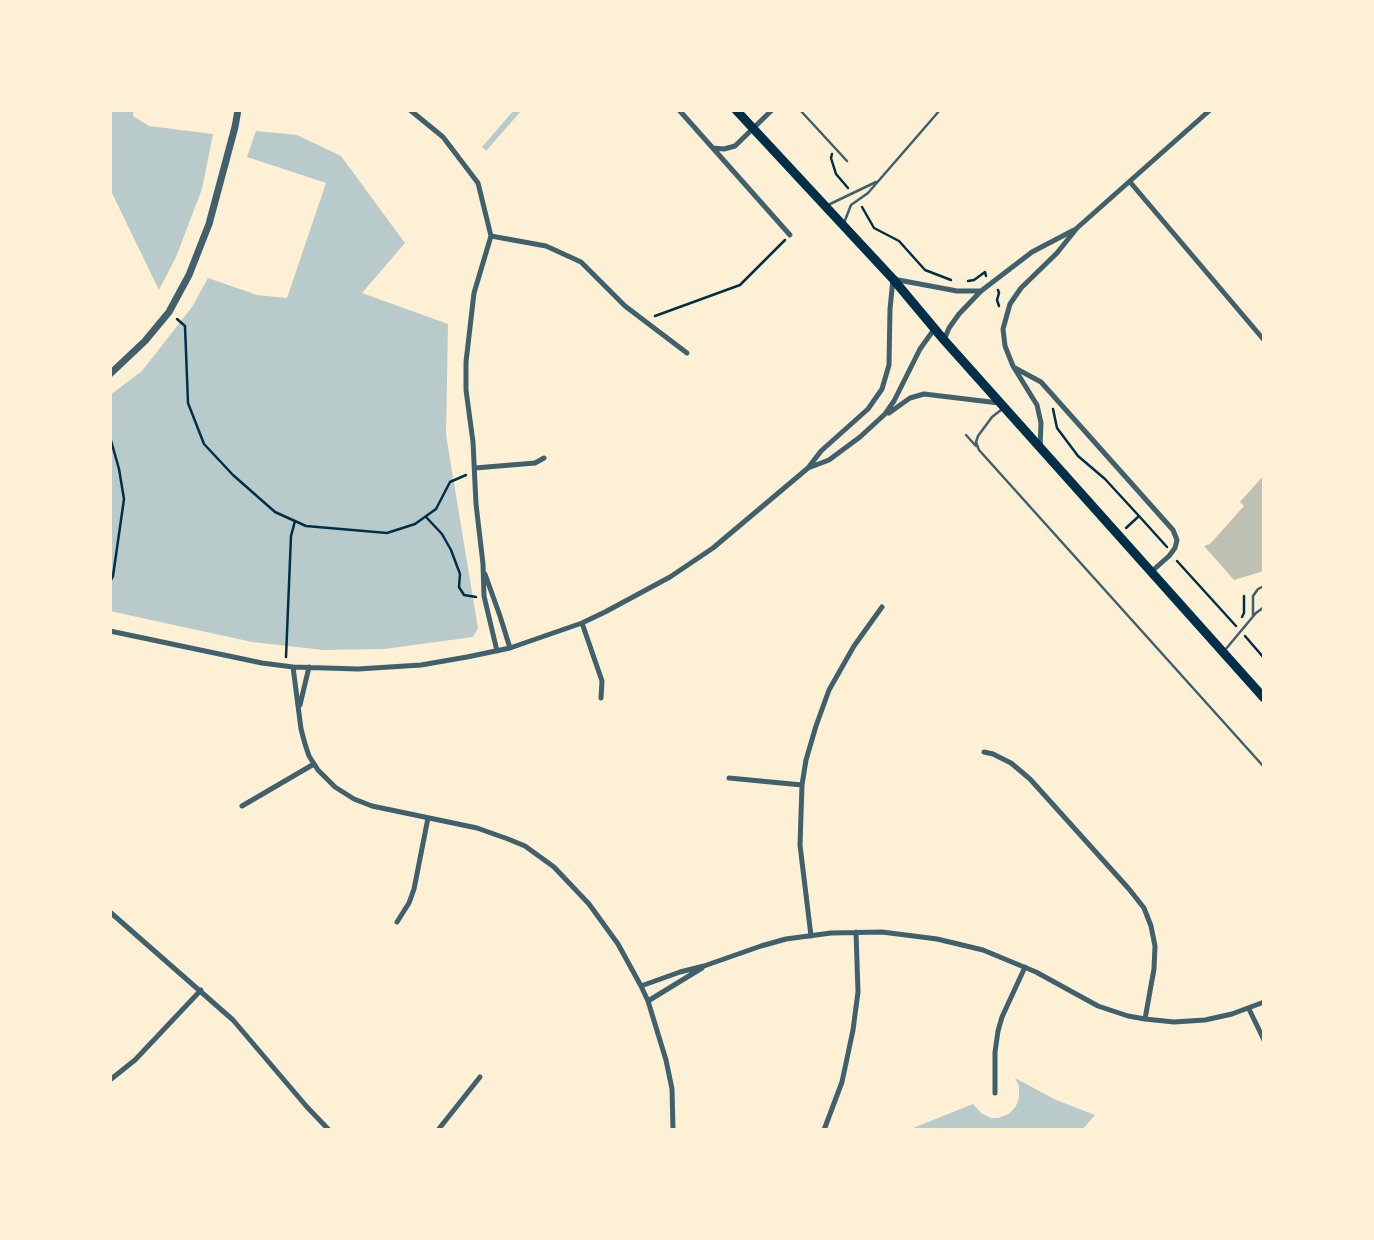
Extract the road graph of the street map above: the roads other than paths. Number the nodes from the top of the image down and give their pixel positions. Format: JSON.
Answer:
{"nodes":[{"id":1,"x":238,"y":110,"type":"edge"},
{"id":2,"x":410,"y":110,"type":"edge"},
{"id":3,"x":679,"y":110,"type":"edge"},
{"id":4,"x":736,"y":110,"type":"edge"},
{"id":5,"x":772,"y":110,"type":"edge"},
{"id":6,"x":800,"y":110,"type":"edge"},
{"id":7,"x":940,"y":110,"type":"edge"},
{"id":8,"x":1210,"y":110,"type":"edge"},
{"id":9,"x":752,"y":128,"type":"junction"},
{"id":10,"x":712,"y":148,"type":"junction"},
{"id":11,"x":847,"y":161,"type":"dead end"},
{"id":12,"x":879,"y":180,"type":"junction"},
{"id":13,"x":1130,"y":182,"type":"junction"},
{"id":14,"x":825,"y":206,"type":"junction"},
{"id":15,"x":843,"y":226,"type":"junction"},
{"id":16,"x":1077,"y":228,"type":"junction"},
{"id":17,"x":491,"y":236,"type":"junction"},
{"id":18,"x":790,"y":236,"type":"road end"},
{"id":19,"x":893,"y":279,"type":"junction"},
{"id":20,"x":981,"y":291,"type":"junction"},
{"id":21,"x":935,"y":328,"type":"junction"},
{"id":22,"x":944,"y":340,"type":"junction"},
{"id":23,"x":1264,"y":340,"type":"edge"},
{"id":24,"x":687,"y":353,"type":"dead end"},
{"id":25,"x":110,"y":362,"type":"edge"},
{"id":26,"x":1013,"y":366,"type":"junction"},
{"id":27,"x":113,"y":372,"type":"edge"},
{"id":28,"x":1003,"y":405,"type":"junction"},
{"id":29,"x":856,"y":421,"type":"junction"},
{"id":30,"x":878,"y":421,"type":"junction"},
{"id":31,"x":866,"y":431,"type":"junction"},
{"id":32,"x":967,"y":435,"type":"dead end"},
{"id":33,"x":1040,"y":447,"type":"junction"},
{"id":34,"x":979,"y":450,"type":"junction"},
{"id":35,"x":544,"y":458,"type":"dead end"},
{"id":36,"x":808,"y":468,"type":"junction"},
{"id":37,"x":475,"y":470,"type":"junction"},
{"id":38,"x":483,"y":564,"type":"junction"},
{"id":39,"x":1152,"y":572,"type":"junction"},
{"id":40,"x":1264,"y":586,"type":"edge"},
{"id":41,"x":883,"y":607,"type":"dead end"},
{"id":42,"x":1264,"y":607,"type":"edge"},
{"id":43,"x":1253,"y":616,"type":"junction"},
{"id":44,"x":582,"y":623,"type":"junction"},
{"id":45,"x":110,"y":631,"type":"edge"},
{"id":46,"x":510,"y":648,"type":"junction"},
{"id":47,"x":497,"y":651,"type":"junction"},
{"id":48,"x":1223,"y":653,"type":"junction"},
{"id":49,"x":293,"y":667,"type":"junction"},
{"id":50,"x":309,"y":667,"type":"junction"},
{"id":51,"x":601,"y":698,"type":"dead end"},
{"id":52,"x":1264,"y":698,"type":"edge"},
{"id":53,"x":299,"y":708,"type":"junction"},
{"id":54,"x":984,"y":752,"type":"dead end"},
{"id":55,"x":314,"y":764,"type":"junction"},
{"id":56,"x":1264,"y":767,"type":"edge"},
{"id":57,"x":729,"y":778,"type":"dead end"},
{"id":58,"x":802,"y":785,"type":"junction"},
{"id":59,"x":242,"y":806,"type":"dead end"},
{"id":60,"x":428,"y":818,"type":"junction"},
{"id":61,"x":110,"y":912,"type":"edge"},
{"id":62,"x":397,"y":922,"type":"dead end"},
{"id":63,"x":856,"y":932,"type":"junction"},
{"id":64,"x":811,"y":936,"type":"junction"},
{"id":65,"x":704,"y":966,"type":"junction"},
{"id":66,"x":1025,"y":967,"type":"junction"},
{"id":67,"x":641,"y":986,"type":"junction"},
{"id":68,"x":201,"y":990,"type":"junction"},
{"id":69,"x":648,"y":1001,"type":"junction"},
{"id":70,"x":1263,"y":1003,"type":"edge"},
{"id":71,"x":1249,"y":1009,"type":"junction"},
{"id":72,"x":1145,"y":1019,"type":"junction"},
{"id":73,"x":1264,"y":1040,"type":"edge"},
{"id":74,"x":480,"y":1077,"type":"dead end"},
{"id":75,"x":110,"y":1080,"type":"edge"},
{"id":76,"x":995,"y":1093,"type":"dead end"},
{"id":77,"x":329,"y":1130,"type":"edge"},
{"id":78,"x":438,"y":1130,"type":"edge"},
{"id":79,"x":673,"y":1130,"type":"edge"},
{"id":80,"x":824,"y":1130,"type":"edge"}],
"edges":[{"from":1,"to":27,"type":"street"},
{"from":2,"to":17,"type":"street"},
{"from":3,"to":10,"type":"street"},
{"from":4,"to":9,"type":"main road"},
{"from":5,"to":9,"type":"street"},
{"from":6,"to":11,"type":"lane"},
{"from":7,"to":12,"type":"lane"},
{"from":8,"to":13,"type":"street"},
{"from":9,"to":10,"type":"street"},
{"from":9,"to":14,"type":"main road"},
{"from":10,"to":18,"type":"street"},
{"from":12,"to":14,"type":"lane"},
{"from":12,"to":15,"type":"lane"},
{"from":13,"to":16,"type":"street"},
{"from":13,"to":23,"type":"street"},
{"from":14,"to":15,"type":"main road"},
{"from":15,"to":19,"type":"main road"},
{"from":16,"to":20,"type":"street"},
{"from":16,"to":26,"type":"street"},
{"from":17,"to":24,"type":"street"},
{"from":17,"to":37,"type":"street"},
{"from":19,"to":20,"type":"street"},
{"from":19,"to":21,"type":"main road"},
{"from":19,"to":29,"type":"street"},
{"from":20,"to":22,"type":"street"},
{"from":21,"to":22,"type":"main road"},
{"from":21,"to":30,"type":"street"},
{"from":22,"to":28,"type":"main road"},
{"from":25,"to":27,"type":"street"},
{"from":26,"to":33,"type":"street"},
{"from":26,"to":39,"type":"street"},
{"from":28,"to":30,"type":"street"},
{"from":28,"to":33,"type":"main road"},
{"from":28,"to":34,"type":"lane"},
{"from":29,"to":31,"type":"street"},
{"from":29,"to":36,"type":"street"},
{"from":30,"to":31,"type":"street"},
{"from":31,"to":36,"type":"street"},
{"from":32,"to":34,"type":"lane"},
{"from":33,"to":39,"type":"main road"},
{"from":34,"to":56,"type":"lane"},
{"from":35,"to":37,"type":"street"},
{"from":36,"to":44,"type":"street"},
{"from":37,"to":38,"type":"street"},
{"from":38,"to":46,"type":"street"},
{"from":38,"to":47,"type":"street"},
{"from":39,"to":48,"type":"main road"},
{"from":40,"to":43,"type":"lane"},
{"from":41,"to":58,"type":"street"},
{"from":42,"to":43,"type":"lane"},
{"from":43,"to":48,"type":"lane"},
{"from":44,"to":46,"type":"street"},
{"from":44,"to":51,"type":"street"},
{"from":45,"to":49,"type":"street"},
{"from":46,"to":47,"type":"street"},
{"from":47,"to":50,"type":"street"},
{"from":48,"to":52,"type":"main road"},
{"from":49,"to":50,"type":"street"},
{"from":49,"to":53,"type":"street"},
{"from":50,"to":53,"type":"street"},
{"from":53,"to":55,"type":"street"},
{"from":54,"to":72,"type":"street"},
{"from":55,"to":59,"type":"street"},
{"from":55,"to":60,"type":"street"},
{"from":57,"to":58,"type":"street"},
{"from":58,"to":64,"type":"street"},
{"from":60,"to":62,"type":"street"},
{"from":60,"to":67,"type":"street"},
{"from":61,"to":68,"type":"street"},
{"from":63,"to":64,"type":"street"},
{"from":63,"to":66,"type":"street"},
{"from":63,"to":80,"type":"street"},
{"from":64,"to":65,"type":"street"},
{"from":65,"to":67,"type":"street"},
{"from":65,"to":69,"type":"street"},
{"from":66,"to":72,"type":"street"},
{"from":66,"to":76,"type":"street"},
{"from":67,"to":69,"type":"street"},
{"from":68,"to":75,"type":"street"},
{"from":68,"to":77,"type":"street"},
{"from":69,"to":79,"type":"street"},
{"from":70,"to":71,"type":"street"},
{"from":71,"to":72,"type":"street"},
{"from":71,"to":73,"type":"street"},
{"from":74,"to":78,"type":"street"}]}
